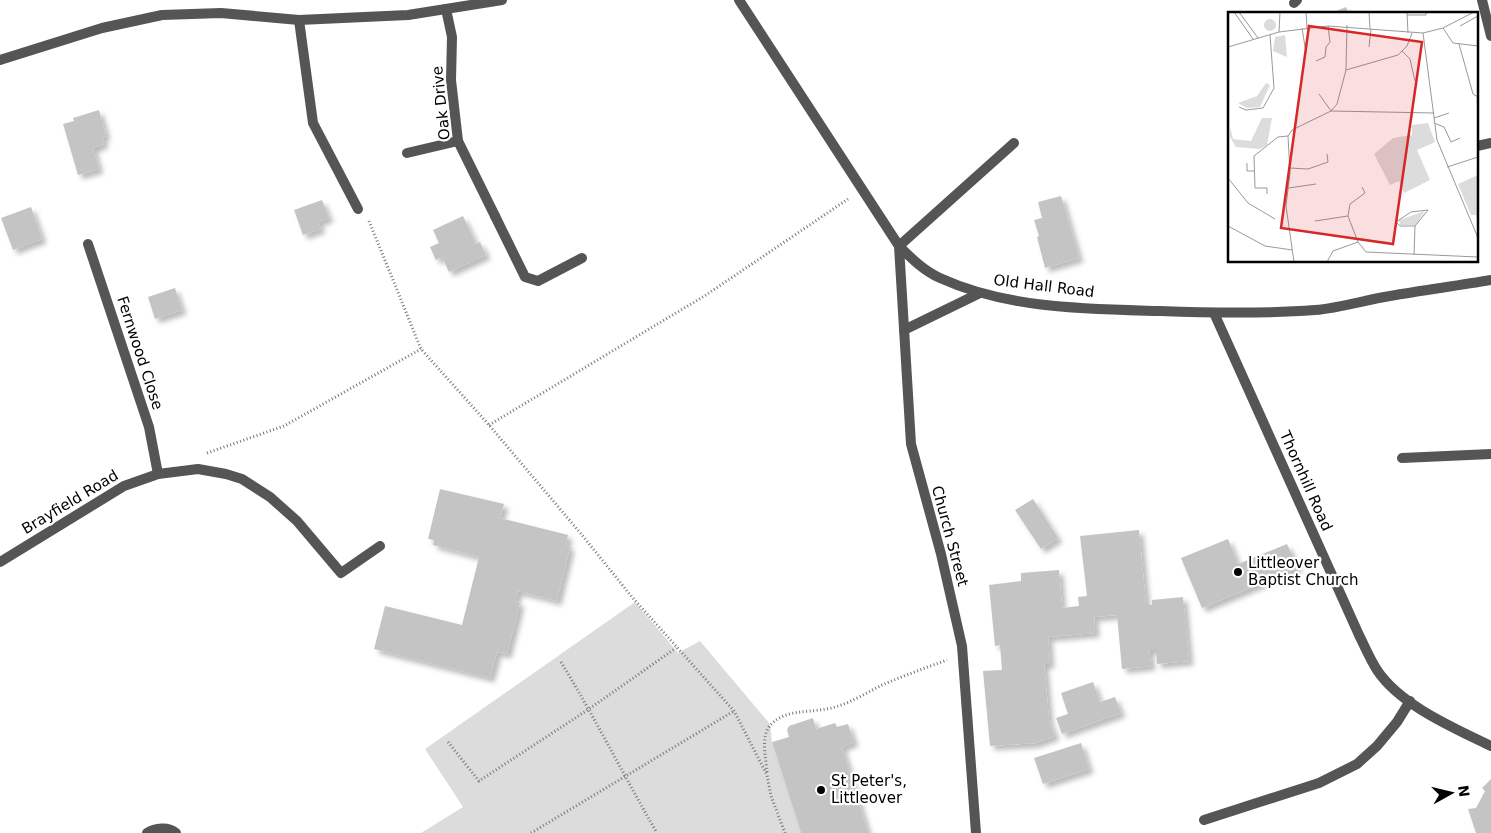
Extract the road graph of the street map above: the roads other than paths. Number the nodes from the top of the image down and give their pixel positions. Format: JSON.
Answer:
{"nodes":[{"id":1,"x":502,"y":0,"type":"edge"},
{"id":2,"x":739,"y":0,"type":"edge"},
{"id":3,"x":1482,"y":0,"type":"edge"},
{"id":4,"x":446,"y":9,"type":"junction"},
{"id":5,"x":299,"y":20,"type":"junction"},
{"id":6,"x":1491,"y":36,"type":"edge"},
{"id":7,"x":0,"y":60,"type":"edge"},
{"id":8,"x":458,"y":141,"type":"junction"},
{"id":9,"x":1014,"y":143,"type":"dead end"},
{"id":10,"x":1491,"y":143,"type":"edge"},
{"id":11,"x":1478,"y":146,"type":"edge"},
{"id":12,"x":407,"y":153,"type":"dead end"},
{"id":13,"x":358,"y":209,"type":"road end"},
{"id":14,"x":88,"y":244,"type":"dead end"},
{"id":15,"x":899,"y":246,"type":"junction"},
{"id":16,"x":582,"y":258,"type":"dead end"},
{"id":17,"x":1491,"y":280,"type":"edge"},
{"id":18,"x":980,"y":293,"type":"junction"},
{"id":19,"x":1214,"y":313,"type":"junction"},
{"id":20,"x":904,"y":330,"type":"junction"},
{"id":21,"x":1491,"y":454,"type":"edge"},
{"id":22,"x":1402,"y":458,"type":"dead end"},
{"id":23,"x":158,"y":474,"type":"junction"},
{"id":24,"x":380,"y":546,"type":"dead end"},
{"id":25,"x":0,"y":562,"type":"edge"},
{"id":26,"x":1410,"y":702,"type":"junction"},
{"id":27,"x":1491,"y":746,"type":"edge"},
{"id":28,"x":1204,"y":820,"type":"dead end"},
{"id":29,"x":147,"y":833,"type":"edge"},
{"id":30,"x":176,"y":833,"type":"edge"},
{"id":31,"x":976,"y":833,"type":"edge"}],
"edges":[{"from":1,"to":4,"type":"street"},
{"from":2,"to":15,"type":"street","name":"Old Hall Road"},
{"from":3,"to":6,"type":"street"},
{"from":4,"to":5,"type":"street"},
{"from":4,"to":8,"type":"street","name":"Oak Drive"},
{"from":5,"to":7,"type":"street"},
{"from":5,"to":13,"type":"street"},
{"from":8,"to":12,"type":"street"},
{"from":8,"to":16,"type":"street","name":"Oak Drive"},
{"from":9,"to":15,"type":"street"},
{"from":10,"to":11,"type":"street"},
{"from":14,"to":23,"type":"street","name":"Fernwood Close"},
{"from":15,"to":18,"type":"street","name":"Old Hall Road"},
{"from":15,"to":20,"type":"street","name":"Church Street"},
{"from":17,"to":19,"type":"street","name":"Old Hall Road"},
{"from":18,"to":19,"type":"street","name":"Old Hall Road"},
{"from":18,"to":20,"type":"street"},
{"from":19,"to":26,"type":"street","name":"Thornhill Road"},
{"from":20,"to":31,"type":"street","name":"Church Street"},
{"from":21,"to":22,"type":"street"},
{"from":23,"to":24,"type":"street","name":"Brayfield Road"},
{"from":23,"to":25,"type":"street","name":"Brayfield Road"},
{"from":26,"to":27,"type":"street","name":"Thornhill Road"},
{"from":26,"to":28,"type":"street"},
{"from":29,"to":30,"type":"street"}]}
